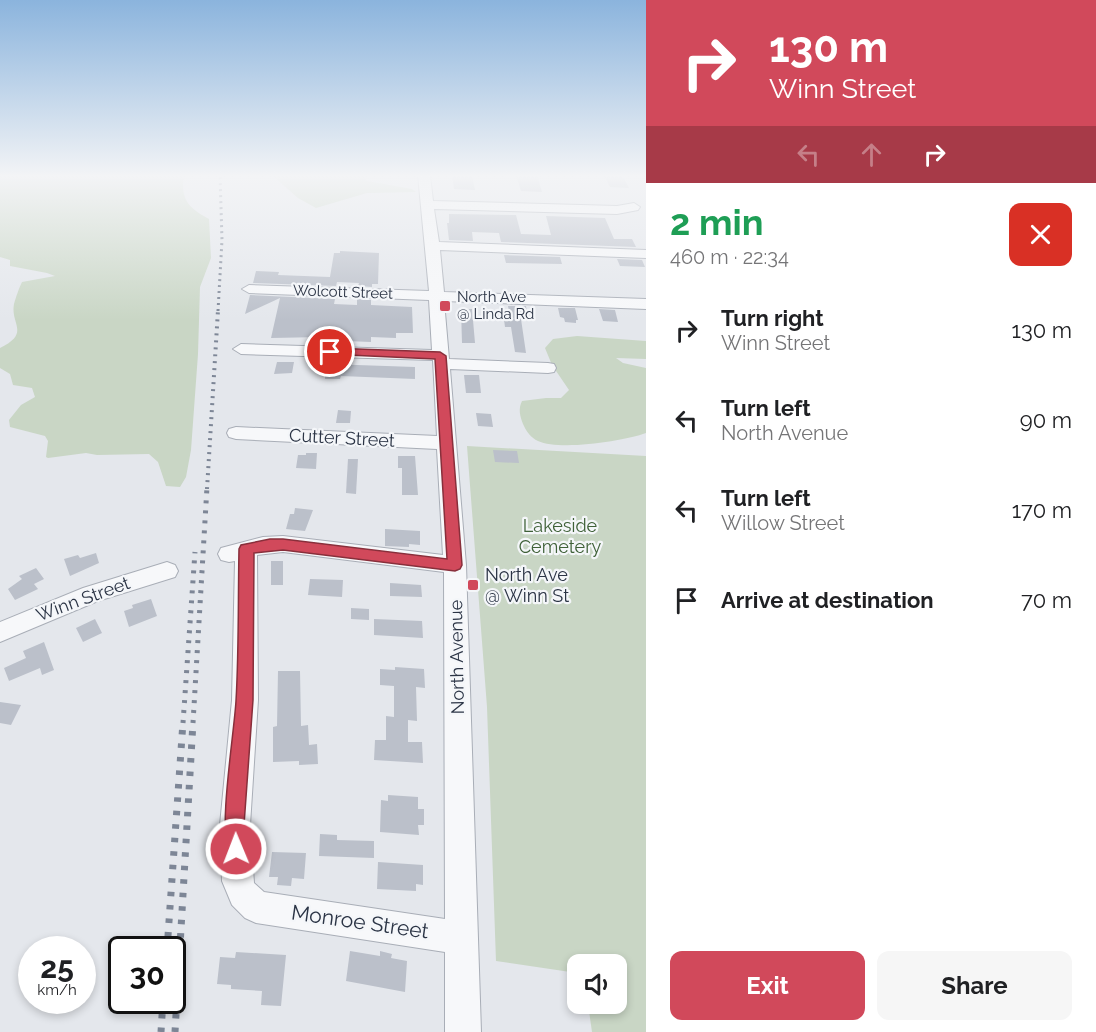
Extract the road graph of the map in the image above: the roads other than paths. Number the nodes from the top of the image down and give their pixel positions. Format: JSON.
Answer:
{"nodes":[{"id":1,"x":429,"y":223,"type":"edge"},
{"id":2,"x":432,"y":246,"type":"junction"},
{"id":3,"x":646,"y":255,"type":"edge"},
{"id":4,"x":249,"y":289,"type":"dead end"},
{"id":5,"x":437,"y":296,"type":"junction"},
{"id":6,"x":646,"y":304,"type":"edge"},
{"id":7,"x":241,"y":349,"type":"dead end"},
{"id":8,"x":441,"y":360,"type":"junction"},
{"id":9,"x":548,"y":368,"type":"dead end"},
{"id":10,"x":236,"y":433,"type":"dead end"},
{"id":11,"x":447,"y":443,"type":"junction"},
{"id":12,"x":455,"y":565,"type":"junction"},
{"id":13,"x":167,"y":571,"type":"dead end"},
{"id":14,"x":0,"y":632,"type":"edge"},
{"id":15,"x":463,"y":938,"type":"junction"},
{"id":16,"x":463,"y":1032,"type":"edge"}],
"edges":[{"from":1,"to":2,"type":"street","name":"North Avenue"},
{"from":2,"to":3,"type":"street"},
{"from":2,"to":5,"type":"street","name":"North Avenue"},
{"from":4,"to":5,"type":"street","name":"Wolcott Street"},
{"from":5,"to":6,"type":"street","name":"Wolcott Street"},
{"from":5,"to":8,"type":"street","name":"North Avenue"},
{"from":7,"to":8,"type":"street"},
{"from":8,"to":9,"type":"street"},
{"from":8,"to":11,"type":"street","name":"North Avenue"},
{"from":10,"to":11,"type":"street","name":"Cutter Street"},
{"from":11,"to":12,"type":"street","name":"North Avenue"},
{"from":12,"to":15,"type":"street","name":"North Avenue"},
{"from":12,"to":15,"type":"street","name":"Monroe Street"},
{"from":13,"to":14,"type":"street","name":"Winn Street"},
{"from":15,"to":16,"type":"street","name":"North Avenue"}]}
